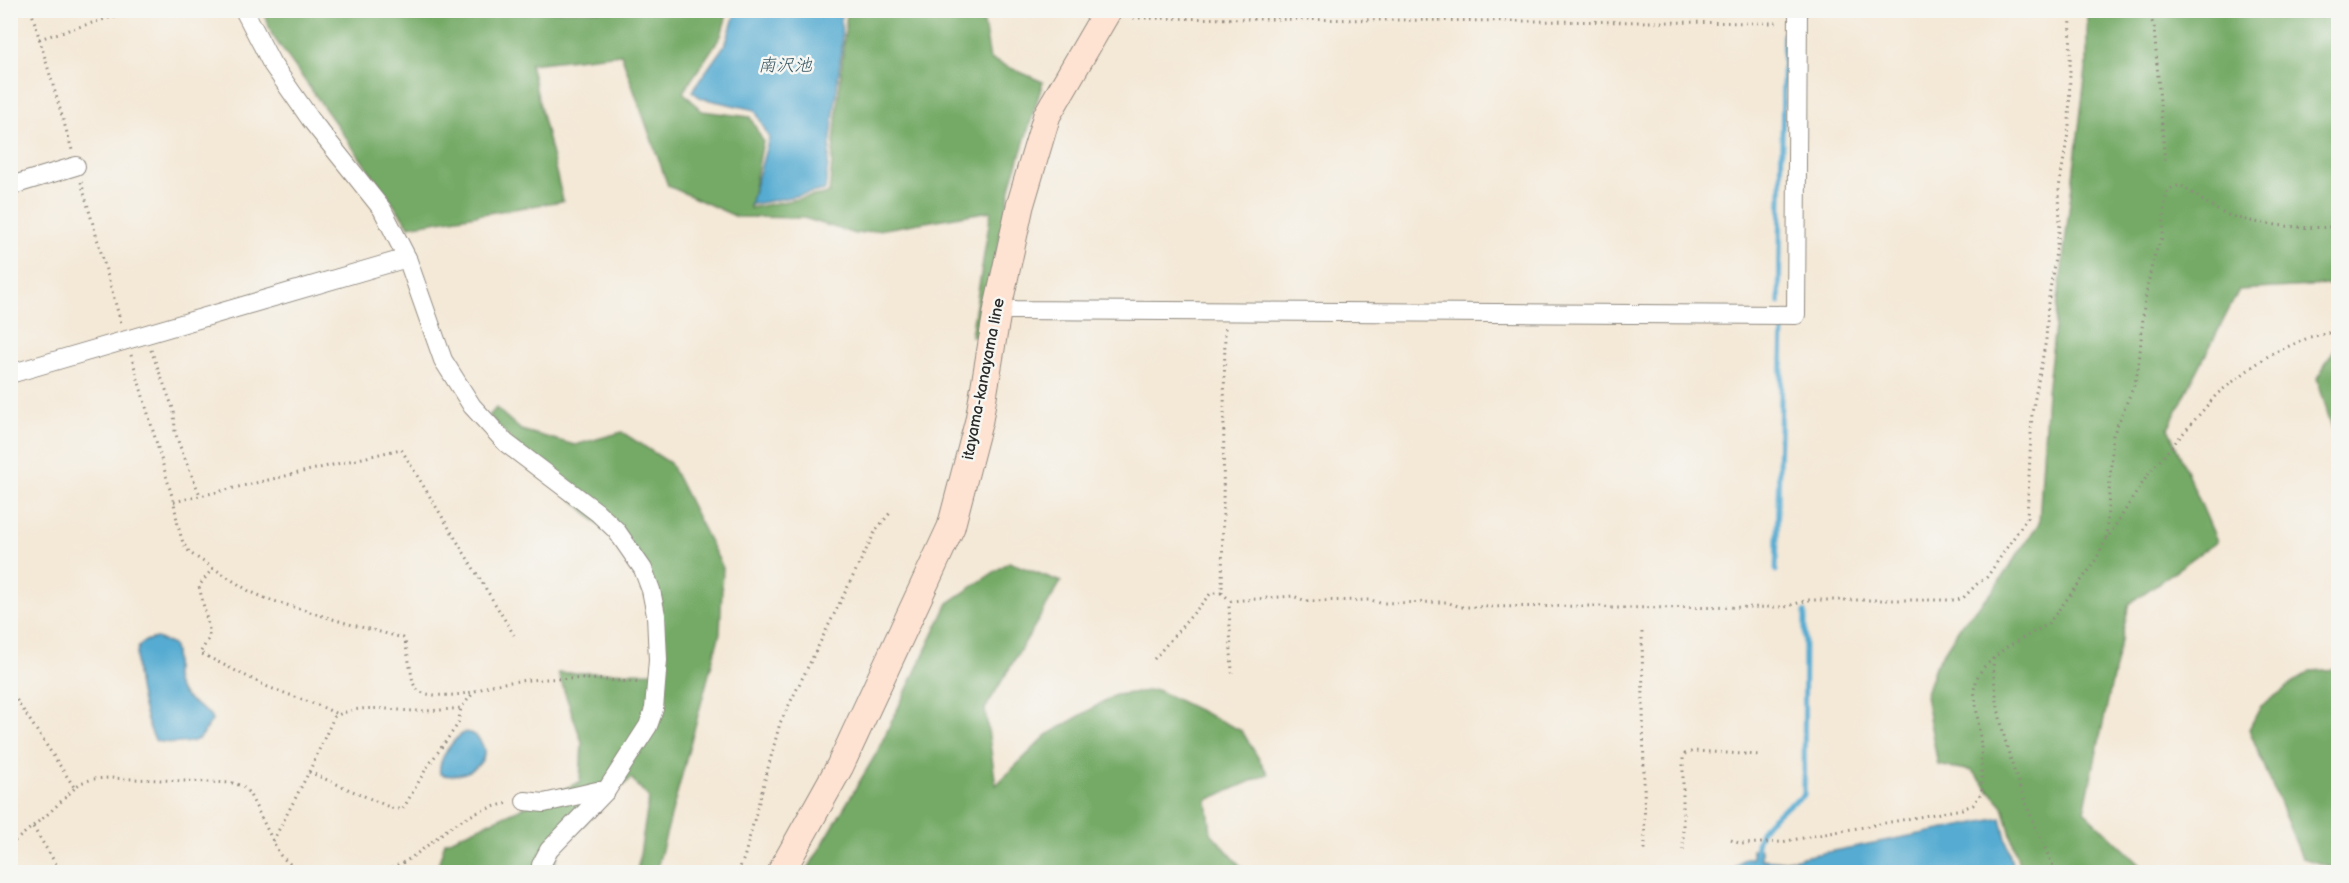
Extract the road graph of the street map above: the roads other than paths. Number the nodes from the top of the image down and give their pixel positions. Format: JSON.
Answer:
{"nodes":[{"id":1,"x":244,"y":10,"type":"edge"},
{"id":2,"x":1121,"y":14,"type":"edge"},
{"id":3,"x":1798,"y":17,"type":"edge"},
{"id":4,"x":76,"y":166,"type":"road end"},
{"id":5,"x":10,"y":186,"type":"edge"},
{"id":6,"x":407,"y":258,"type":"junction"},
{"id":7,"x":998,"y":307,"type":"junction"},
{"id":8,"x":10,"y":374,"type":"edge"},
{"id":9,"x":606,"y":791,"type":"junction"},
{"id":10,"x":525,"y":801,"type":"road end"},
{"id":11,"x":540,"y":873,"type":"edge"},
{"id":12,"x":781,"y":873,"type":"edge"}],
"edges":[{"from":1,"to":6,"type":"street"},
{"from":2,"to":7,"type":"main road","name":"itayama-kanayama line"},
{"from":3,"to":7,"type":"street"},
{"from":4,"to":5,"type":"street"},
{"from":6,"to":8,"type":"street"},
{"from":6,"to":9,"type":"street"},
{"from":7,"to":12,"type":"main road","name":"itayama-kanayama line"},
{"from":9,"to":10,"type":"street"},
{"from":9,"to":11,"type":"street"}]}
